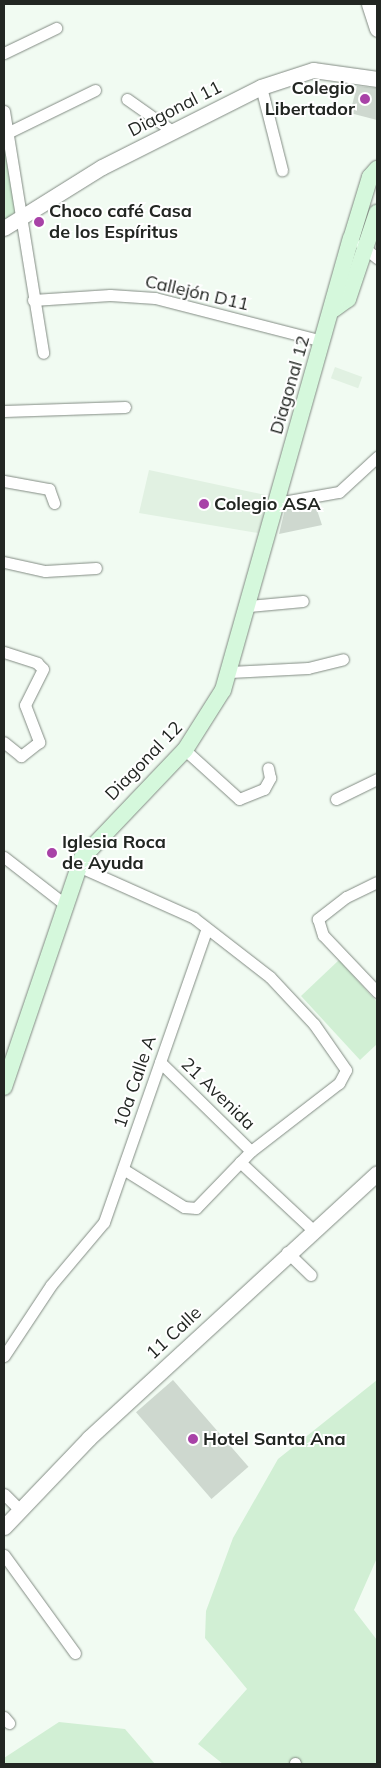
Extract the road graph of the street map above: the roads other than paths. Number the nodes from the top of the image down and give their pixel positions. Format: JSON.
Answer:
{"nodes":[{"id":1,"x":369,"y":4,"type":"edge"},
{"id":2,"x":56,"y":28,"type":"dead end"},
{"id":3,"x":377,"y":29,"type":"edge"},
{"id":4,"x":4,"y":54,"type":"edge"},
{"id":5,"x":377,"y":79,"type":"edge"},
{"id":6,"x":261,"y":87,"type":"junction"},
{"id":7,"x":96,"y":90,"type":"dead end"},
{"id":8,"x":127,"y":99,"type":"dead end"},
{"id":9,"x":4,"y":111,"type":"edge"},
{"id":10,"x":171,"y":130,"type":"junction"},
{"id":11,"x":7,"y":133,"type":"junction"},
{"id":12,"x":377,"y":169,"type":"edge"},
{"id":13,"x":282,"y":170,"type":"dead end"},
{"id":14,"x":377,"y":213,"type":"edge"},
{"id":15,"x":18,"y":218,"type":"junction"},
{"id":16,"x":4,"y":228,"type":"edge"},
{"id":17,"x":351,"y":239,"type":"junction"},
{"id":18,"x":372,"y":254,"type":"edge"},
{"id":19,"x":33,"y":300,"type":"junction"},
{"id":20,"x":334,"y":309,"type":"junction"},
{"id":21,"x":322,"y":342,"type":"junction"},
{"id":22,"x":42,"y":353,"type":"dead end"},
{"id":23,"x":125,"y":407,"type":"dead end"},
{"id":24,"x":4,"y":411,"type":"edge"},
{"id":25,"x":377,"y":457,"type":"edge"},
{"id":26,"x":4,"y":481,"type":"edge"},
{"id":27,"x":54,"y":503,"type":"dead end"},
{"id":28,"x":278,"y":503,"type":"junction"},
{"id":29,"x":4,"y":562,"type":"edge"},
{"id":30,"x":96,"y":568,"type":"dead end"},
{"id":31,"x":303,"y":600,"type":"dead end"},
{"id":32,"x":249,"y":606,"type":"junction"},
{"id":33,"x":4,"y":652,"type":"edge"},
{"id":34,"x":343,"y":659,"type":"dead end"},
{"id":35,"x":230,"y":672,"type":"junction"},
{"id":36,"x":4,"y":742,"type":"edge"},
{"id":37,"x":185,"y":750,"type":"junction"},
{"id":38,"x":268,"y":768,"type":"dead end"},
{"id":39,"x":377,"y":779,"type":"edge"},
{"id":40,"x":336,"y":799,"type":"dead end"},
{"id":41,"x":4,"y":857,"type":"edge"},
{"id":42,"x":78,"y":866,"type":"junction"},
{"id":43,"x":377,"y":882,"type":"edge"},
{"id":44,"x":67,"y":906,"type":"junction"},
{"id":45,"x":206,"y":930,"type":"junction"},
{"id":46,"x":377,"y":992,"type":"edge"},
{"id":47,"x":160,"y":1062,"type":"junction"},
{"id":48,"x":4,"y":1087,"type":"edge"},
{"id":49,"x":251,"y":1150,"type":"junction"},
{"id":50,"x":240,"y":1162,"type":"junction"},
{"id":51,"x":123,"y":1169,"type":"junction"},
{"id":52,"x":377,"y":1173,"type":"edge"},
{"id":53,"x":313,"y":1230,"type":"junction"},
{"id":54,"x":287,"y":1252,"type":"junction"},
{"id":55,"x":311,"y":1276,"type":"dead end"},
{"id":56,"x":4,"y":1356,"type":"edge"},
{"id":57,"x":4,"y":1494,"type":"edge"},
{"id":58,"x":20,"y":1510,"type":"junction"},
{"id":59,"x":4,"y":1527,"type":"edge"},
{"id":60,"x":4,"y":1555,"type":"edge"},
{"id":61,"x":75,"y":1654,"type":"dead end"}],
"edges":[{"from":1,"to":3,"type":"street"},
{"from":2,"to":4,"type":"street"},
{"from":5,"to":6,"type":"street","name":"Diagonal 11"},
{"from":6,"to":10,"type":"street","name":"Diagonal 11"},
{"from":6,"to":13,"type":"street"},
{"from":7,"to":11,"type":"street"},
{"from":8,"to":10,"type":"street"},
{"from":9,"to":11,"type":"street"},
{"from":10,"to":15,"type":"street","name":"Diagonal 11"},
{"from":11,"to":15,"type":"street"},
{"from":12,"to":17,"type":"main road","name":"Diagonal 12"},
{"from":14,"to":18,"type":"main road","name":"Diagonal 12"},
{"from":15,"to":16,"type":"street","name":"Diagonal 11"},
{"from":15,"to":19,"type":"street"},
{"from":17,"to":18,"type":"street"},
{"from":17,"to":20,"type":"main road","name":"Diagonal 12"},
{"from":18,"to":20,"type":"main road","name":"Diagonal 12"},
{"from":19,"to":21,"type":"street","name":"Callejón D11"},
{"from":19,"to":22,"type":"street"},
{"from":20,"to":21,"type":"main road","name":"Diagonal 12"},
{"from":21,"to":28,"type":"main road","name":"Diagonal 12"},
{"from":23,"to":24,"type":"street"},
{"from":25,"to":28,"type":"street"},
{"from":26,"to":27,"type":"street"},
{"from":28,"to":32,"type":"main road","name":"Diagonal 12"},
{"from":29,"to":30,"type":"street"},
{"from":31,"to":32,"type":"street"},
{"from":32,"to":35,"type":"main road","name":"Diagonal 12"},
{"from":33,"to":36,"type":"street"},
{"from":34,"to":35,"type":"street"},
{"from":35,"to":37,"type":"main road","name":"Diagonal 12"},
{"from":37,"to":38,"type":"street"},
{"from":37,"to":42,"type":"main road","name":"Diagonal 12"},
{"from":39,"to":40,"type":"street"},
{"from":41,"to":44,"type":"street"},
{"from":42,"to":44,"type":"main road","name":"Diagonal 12"},
{"from":42,"to":45,"type":"street"},
{"from":43,"to":46,"type":"street"},
{"from":44,"to":48,"type":"main road","name":"Diagonal 12"},
{"from":45,"to":47,"type":"street","name":"10a Calle A"},
{"from":45,"to":49,"type":"street"},
{"from":47,"to":49,"type":"street","name":"21 Avenida"},
{"from":47,"to":51,"type":"street","name":"10a Calle A"},
{"from":49,"to":50,"type":"street"},
{"from":50,"to":51,"type":"street"},
{"from":50,"to":53,"type":"street"},
{"from":51,"to":56,"type":"street","name":"10a Calle A"},
{"from":52,"to":53,"type":"street","name":"11 Calle"},
{"from":53,"to":54,"type":"street","name":"11 Calle"},
{"from":54,"to":55,"type":"street"},
{"from":54,"to":58,"type":"street","name":"11 Calle"},
{"from":57,"to":58,"type":"street"},
{"from":58,"to":59,"type":"street","name":"11 Calle"},
{"from":60,"to":61,"type":"street"}]}
